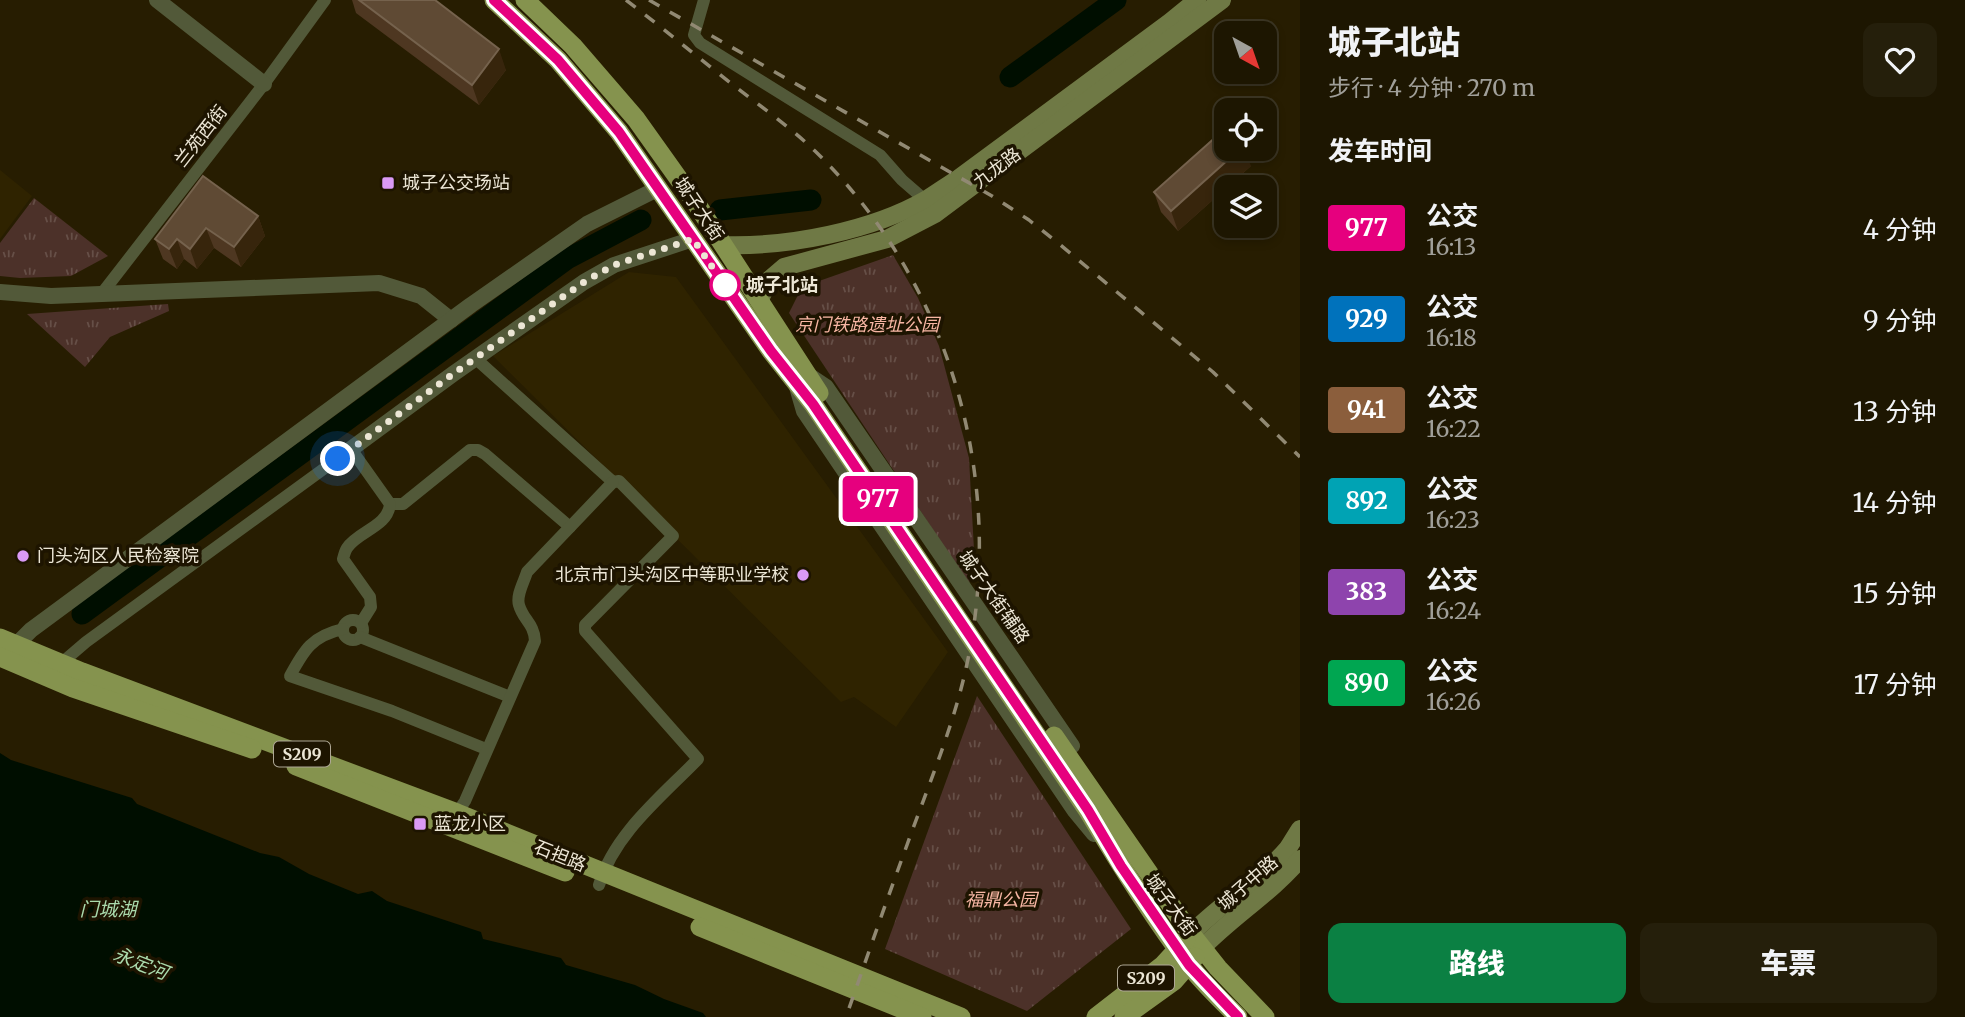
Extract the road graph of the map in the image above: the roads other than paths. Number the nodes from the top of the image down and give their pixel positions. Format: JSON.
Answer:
{"nodes":[{"id":1,"x":158,"y":0,"type":"edge"},
{"id":2,"x":326,"y":0,"type":"edge"},
{"id":3,"x":494,"y":0,"type":"edge"},
{"id":4,"x":526,"y":0,"type":"edge"},
{"id":5,"x":704,"y":0,"type":"edge"},
{"id":6,"x":1197,"y":0,"type":"edge"},
{"id":7,"x":1222,"y":0,"type":"edge"},
{"id":8,"x":264,"y":84,"type":"junction"},
{"id":9,"x":659,"y":188,"type":"junction"},
{"id":10,"x":925,"y":200,"type":"junction"},
{"id":11,"x":693,"y":239,"type":"junction"},
{"id":12,"x":724,"y":245,"type":"junction"},
{"id":13,"x":0,"y":292,"type":"edge"},
{"id":14,"x":103,"y":292,"type":"junction"},
{"id":15,"x":759,"y":301,"type":"junction"},
{"id":16,"x":452,"y":320,"type":"junction"},
{"id":17,"x":475,"y":358,"type":"junction"},
{"id":18,"x":801,"y":378,"type":"junction"},
{"id":19,"x":351,"y":449,"type":"junction"},
{"id":20,"x":613,"y":482,"type":"junction"},
{"id":21,"x":390,"y":503,"type":"junction"},
{"id":22,"x":570,"y":527,"type":"junction"},
{"id":23,"x":361,"y":624,"type":"junction"},
{"id":24,"x":343,"y":629,"type":"junction"},
{"id":25,"x":360,"y":637,"type":"junction"},
{"id":26,"x":5,"y":649,"type":"edge"},
{"id":27,"x":53,"y":670,"type":"junction"},
{"id":28,"x":510,"y":697,"type":"junction"},
{"id":29,"x":486,"y":749,"type":"junction"},
{"id":30,"x":457,"y":813,"type":"junction"},
{"id":31,"x":1300,"y":829,"type":"edge"},
{"id":32,"x":1300,"y":859,"type":"edge"},
{"id":33,"x":601,"y":879,"type":"junction"},
{"id":34,"x":1190,"y":949,"type":"junction"},
{"id":35,"x":922,"y":1017,"type":"edge"},
{"id":36,"x":961,"y":1017,"type":"edge"},
{"id":37,"x":1096,"y":1017,"type":"edge"},
{"id":38,"x":1124,"y":1017,"type":"edge"},
{"id":39,"x":1238,"y":1017,"type":"edge"},
{"id":40,"x":1265,"y":1017,"type":"edge"}],
"edges":[{"from":1,"to":8,"type":"street"},
{"from":2,"to":8,"type":"street","name":"兰苑西街"},
{"from":3,"to":9,"type":"main road","name":"城子大街"},
{"from":4,"to":12,"type":"main road","name":"城子大街"},
{"from":5,"to":10,"type":"street"},
{"from":6,"to":10,"type":"main road","name":"九龙路"},
{"from":7,"to":15,"type":"main road","name":"九龙路"},
{"from":8,"to":14,"type":"street","name":"兰苑西街"},
{"from":9,"to":11,"type":"main road","name":"城子大街"},
{"from":9,"to":16,"type":"street"},
{"from":10,"to":12,"type":"main road","name":"九龙路"},
{"from":11,"to":17,"type":"street"},
{"from":11,"to":18,"type":"main road","name":"城子大街"},
{"from":12,"to":15,"type":"main road","name":"城子大街"},
{"from":13,"to":14,"type":"street"},
{"from":14,"to":16,"type":"street"},
{"from":15,"to":18,"type":"main road","name":"城子大街"},
{"from":16,"to":26,"type":"street"},
{"from":17,"to":19,"type":"street"},
{"from":17,"to":20,"type":"street"},
{"from":18,"to":34,"type":"main road","name":"城子大街"},
{"from":19,"to":21,"type":"street"},
{"from":19,"to":27,"type":"street"},
{"from":20,"to":22,"type":"street"},
{"from":20,"to":33,"type":"street"},
{"from":21,"to":22,"type":"street"},
{"from":21,"to":23,"type":"street"},
{"from":22,"to":28,"type":"street"},
{"from":23,"to":24,"type":"street"},
{"from":23,"to":25,"type":"street"},
{"from":24,"to":25,"type":"street"},
{"from":24,"to":29,"type":"street"},
{"from":25,"to":28,"type":"street"},
{"from":26,"to":27,"type":"main road","name":"石担路","number":"S209"},
{"from":27,"to":30,"type":"main road","name":"石担路","number":"S209"},
{"from":27,"to":33,"type":"main road","name":"石担路","number":"S209"},
{"from":28,"to":29,"type":"street"},
{"from":29,"to":30,"type":"street"},
{"from":30,"to":33,"type":"main road","name":"石担路","number":"S209"},
{"from":31,"to":34,"type":"main road","name":"城子中路"},
{"from":32,"to":34,"type":"main road","name":"城子中路"},
{"from":33,"to":35,"type":"main road","name":"石担路","number":"S209"},
{"from":33,"to":36,"type":"main road","name":"石担路","number":"S209"},
{"from":34,"to":37,"type":"main road","number":"S209"},
{"from":34,"to":38,"type":"main road","number":"S209"},
{"from":34,"to":39,"type":"main road","name":"城子大街"},
{"from":34,"to":40,"type":"main road","name":"城子大街"}]}
